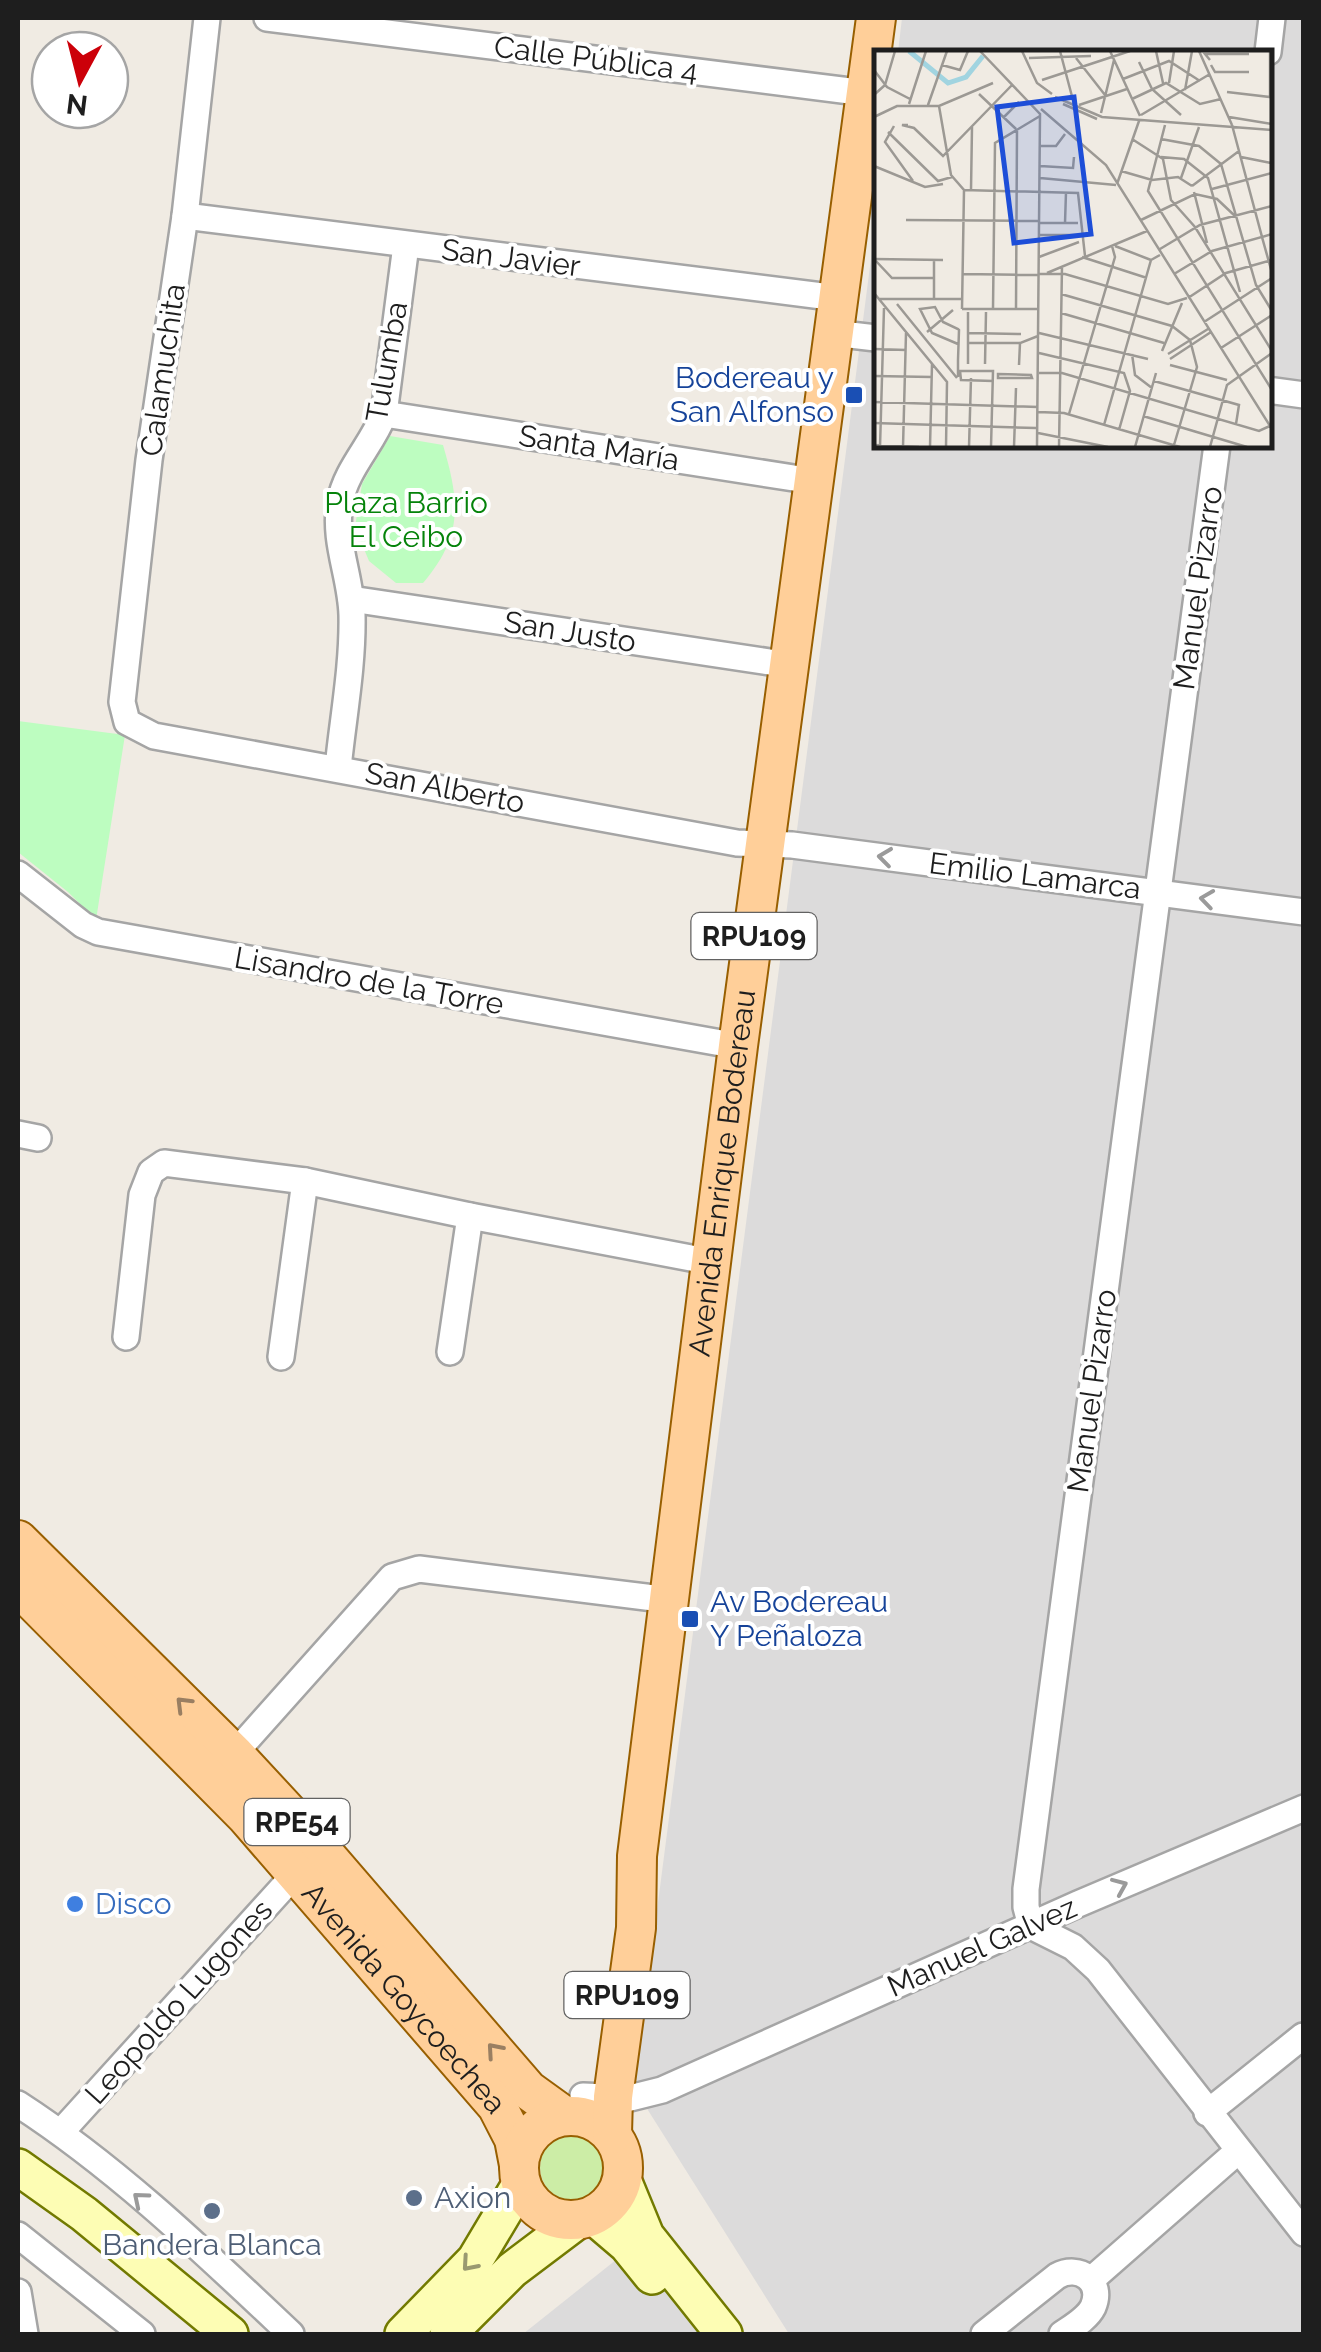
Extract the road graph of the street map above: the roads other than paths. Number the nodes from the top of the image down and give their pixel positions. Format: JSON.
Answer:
{"nodes":[{"id":1,"x":206,"y":18,"type":"edge"},
{"id":2,"x":267,"y":18,"type":"edge"},
{"id":3,"x":876,"y":18,"type":"edge"},
{"id":4,"x":1272,"y":18,"type":"edge"},
{"id":5,"x":1268,"y":50,"type":"edge"},
{"id":6,"x":866,"y":94,"type":"junction"},
{"id":7,"x":185,"y":216,"type":"junction"},
{"id":8,"x":406,"y":245,"type":"junction"},
{"id":9,"x":835,"y":315,"type":"junction"},
{"id":10,"x":874,"y":337,"type":"edge"},
{"id":11,"x":1271,"y":390,"type":"edge"},
{"id":12,"x":1304,"y":395,"type":"edge"},
{"id":13,"x":384,"y":414,"type":"junction"},
{"id":14,"x":1218,"y":448,"type":"edge"},
{"id":15,"x":814,"y":481,"type":"junction"},
{"id":16,"x":351,"y":600,"type":"junction"},
{"id":17,"x":790,"y":665,"type":"junction"},
{"id":18,"x":127,"y":722,"type":"joint"},
{"id":19,"x":338,"y":768,"type":"junction"},
{"id":20,"x":766,"y":843,"type":"junction"},
{"id":21,"x":18,"y":874,"type":"edge"},
{"id":22,"x":1158,"y":892,"type":"junction"},
{"id":23,"x":1304,"y":912,"type":"edge"},
{"id":24,"x":738,"y":1046,"type":"junction"},
{"id":25,"x":306,"y":1180,"type":"junction"},
{"id":26,"x":470,"y":1216,"type":"junction"},
{"id":27,"x":712,"y":1262,"type":"junction"},
{"id":28,"x":126,"y":1337,"type":"dead end"},
{"id":29,"x":450,"y":1352,"type":"dead end"},
{"id":30,"x":281,"y":1357,"type":"dead end"},
{"id":31,"x":18,"y":1540,"type":"edge"},
{"id":32,"x":18,"y":1586,"type":"edge"},
{"id":33,"x":670,"y":1600,"type":"junction"},
{"id":34,"x":234,"y":1754,"type":"junction"},
{"id":35,"x":1304,"y":1808,"type":"edge"},
{"id":36,"x":297,"y":1872,"type":"junction"},
{"id":37,"x":1031,"y":1926,"type":"junction"},
{"id":38,"x":1304,"y":2036,"type":"edge"},
{"id":39,"x":662,"y":2090,"type":"junction"},
{"id":40,"x":18,"y":2104,"type":"edge"},
{"id":41,"x":1208,"y":2113,"type":"junction"},
{"id":42,"x":61,"y":2132,"type":"junction"},
{"id":43,"x":565,"y":2132,"type":"junction"},
{"id":44,"x":1238,"y":2151,"type":"junction"},
{"id":45,"x":18,"y":2167,"type":"edge"},
{"id":46,"x":623,"y":2180,"type":"junction"},
{"id":47,"x":585,"y":2218,"type":"junction"},
{"id":48,"x":1304,"y":2233,"type":"edge"},
{"id":49,"x":18,"y":2235,"type":"edge"},
{"id":50,"x":1091,"y":2280,"type":"junction"},
{"id":51,"x":18,"y":2292,"type":"edge"},
{"id":52,"x":207,"y":2321,"type":"edge"},
{"id":53,"x":25,"y":2334,"type":"edge"},
{"id":54,"x":142,"y":2334,"type":"edge"},
{"id":55,"x":230,"y":2334,"type":"edge"},
{"id":56,"x":291,"y":2334,"type":"edge"},
{"id":57,"x":403,"y":2334,"type":"edge"},
{"id":58,"x":448,"y":2334,"type":"edge"},
{"id":59,"x":695,"y":2334,"type":"edge"},
{"id":60,"x":724,"y":2334,"type":"edge"},
{"id":61,"x":984,"y":2334,"type":"edge"},
{"id":62,"x":1062,"y":2334,"type":"edge"}],
"edges":[{"from":1,"to":7,"type":"street","name":"Calamuchita"},
{"from":2,"to":6,"type":"street","name":"Calle Pública 4"},
{"from":3,"to":6,"type":"main road","name":"Avenida Enrique Bodereau","number":"RPU109"},
{"from":4,"to":5,"type":"street"},
{"from":6,"to":9,"type":"main road","name":"Avenida Enrique Bodereau","number":"RPU109"},
{"from":7,"to":8,"type":"street","name":"San Javier"},
{"from":7,"to":18,"type":"street","name":"Calamuchita"},
{"from":8,"to":9,"type":"street","name":"San Javier"},
{"from":8,"to":13,"type":"street","name":"Tulumba"},
{"from":9,"to":10,"type":"street","name":"San Javier"},
{"from":9,"to":15,"type":"main road","name":"Avenida Enrique Bodereau","number":"RPU109"},
{"from":11,"to":12,"type":"street"},
{"from":13,"to":15,"type":"street","name":"Santa María"},
{"from":13,"to":16,"type":"street","name":"Tulumba"},
{"from":14,"to":22,"type":"street","name":"Manuel Pizarro"},
{"from":15,"to":17,"type":"main road","name":"Avenida Enrique Bodereau","number":"RPU109"},
{"from":16,"to":17,"type":"street","name":"San Justo"},
{"from":16,"to":19,"type":"street","name":"Tulumba"},
{"from":17,"to":20,"type":"main road","name":"Avenida Enrique Bodereau","number":"RPU109"},
{"from":18,"to":19,"type":"street","name":"San Alberto"},
{"from":19,"to":20,"type":"street","name":"San Alberto"},
{"from":22,"to":20,"type":"street","name":"Emilio Lamarca","one_way":true},
{"from":20,"to":24,"type":"main road","name":"Avenida Enrique Bodereau","number":"RPU109"},
{"from":21,"to":24,"type":"street","name":"Lisandro de la Torre"},
{"from":23,"to":22,"type":"street","name":"Emilio Lamarca","one_way":true},
{"from":22,"to":37,"type":"street","name":"Manuel Pizarro"},
{"from":24,"to":27,"type":"main road","name":"Avenida Enrique Bodereau","number":"RPU109"},
{"from":25,"to":26,"type":"street"},
{"from":25,"to":28,"type":"street"},
{"from":25,"to":30,"type":"street"},
{"from":26,"to":27,"type":"street"},
{"from":26,"to":29,"type":"street"},
{"from":27,"to":33,"type":"main road","name":"Avenida Enrique Bodereau","number":"RPU109"},
{"from":34,"to":31,"type":"main road","name":"Avenida Goycoechea","number":"RPE54","one_way":true},
{"from":32,"to":36,"type":"main road","name":"Avenida Goycoechea","number":"RPE54"},
{"from":33,"to":34,"type":"street"},
{"from":33,"to":43,"type":"main road","name":"Avenida Enrique Bodereau","number":"RPU109"},
{"from":43,"to":34,"type":"main road","name":"Avenida Goycoechea","number":"RPE54","one_way":true},
{"from":37,"to":35,"type":"street","name":"Manuel Galvez","one_way":true},
{"from":36,"to":42,"type":"street","name":"Leopoldo Lugones"},
{"from":36,"to":43,"type":"main road","name":"Avenida Goycoechea","number":"RPE54"},
{"from":37,"to":39,"type":"street","name":"Manuel Galvez"},
{"from":37,"to":41,"type":"street"},
{"from":38,"to":41,"type":"street"},
{"from":39,"to":43,"type":"street","name":"Manuel Galvez"},
{"from":39,"to":43,"type":"street","name":"Manuel Galvez"},
{"from":40,"to":42,"type":"street"},
{"from":41,"to":44,"type":"street"},
{"from":56,"to":42,"type":"street","one_way":true},
{"from":43,"to":46,"type":"main road","number":"RPE54"},
{"from":43,"to":47,"type":"main road","number":"RPE54"},
{"from":43,"to":57,"type":"main road","name":"Avenida Enrique Bodereau","one_way":true},
{"from":44,"to":48,"type":"street"},
{"from":44,"to":50,"type":"street"},
{"from":45,"to":52,"type":"main road"},
{"from":46,"to":47,"type":"main road"},
{"from":46,"to":60,"type":"main road","number":"RPE54"},
{"from":47,"to":58,"type":"main road"},
{"from":47,"to":59,"type":"main road","number":"RPE54"},
{"from":49,"to":54,"type":"street"},
{"from":50,"to":61,"type":"street"},
{"from":50,"to":62,"type":"street"},
{"from":51,"to":53,"type":"street"},
{"from":52,"to":55,"type":"main road"}]}
